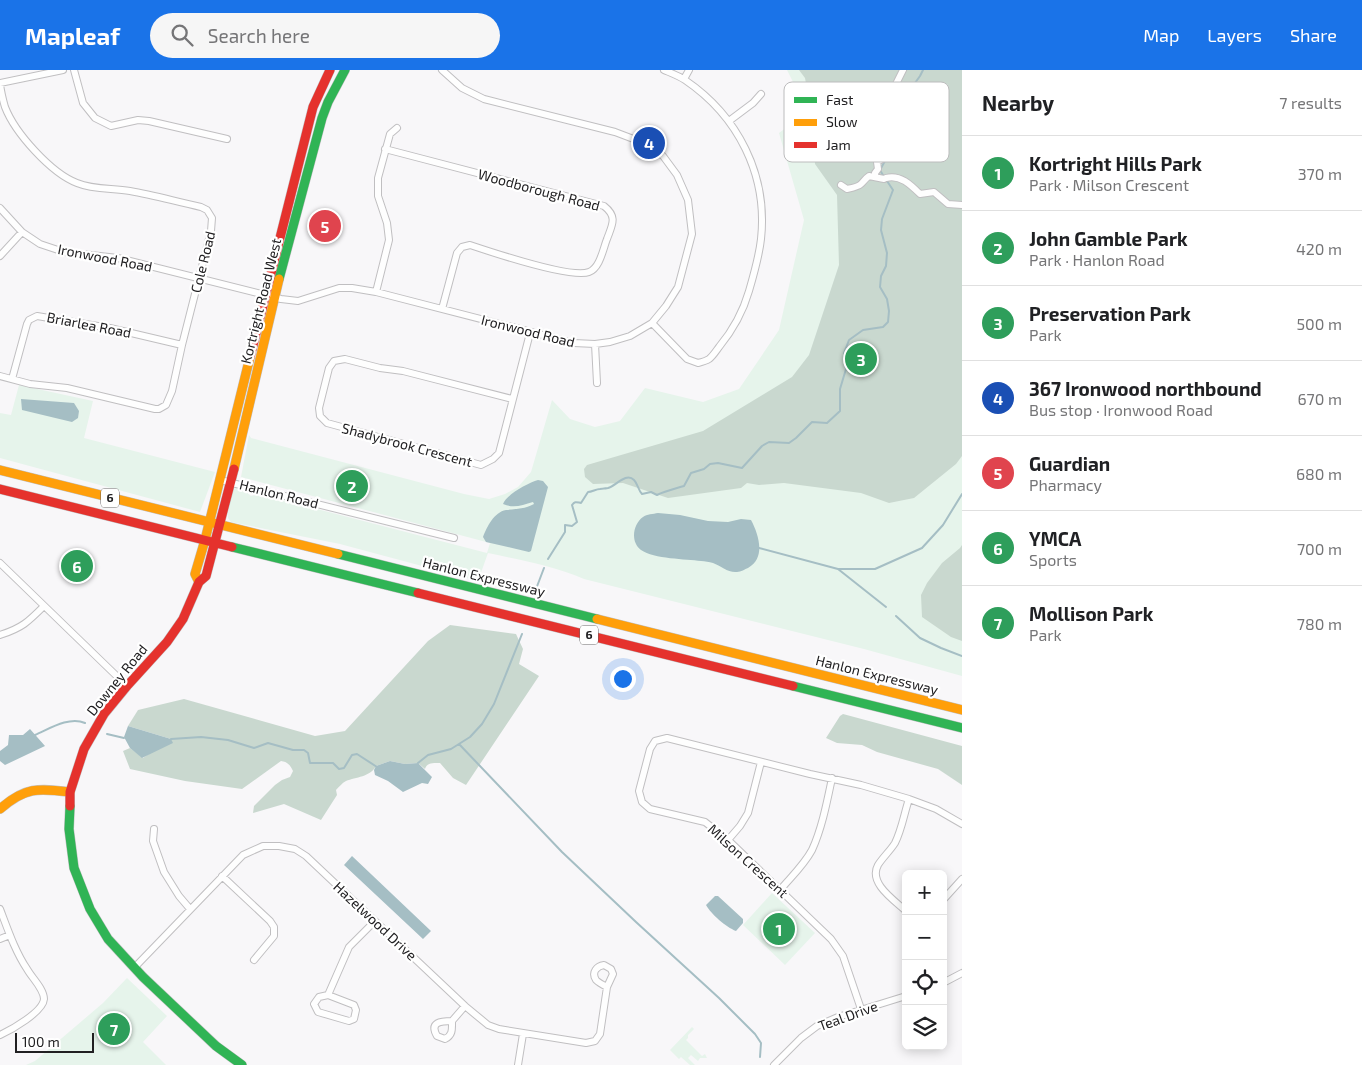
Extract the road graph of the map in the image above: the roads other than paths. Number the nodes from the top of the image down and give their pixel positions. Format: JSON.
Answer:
{"nodes":[{"id":1,"x":63,"y":70,"type":"edge"},
{"id":2,"x":74,"y":70,"type":"edge"},
{"id":3,"x":330,"y":70,"type":"edge"},
{"id":4,"x":345,"y":70,"type":"edge"},
{"id":5,"x":442,"y":70,"type":"edge"},
{"id":6,"x":664,"y":70,"type":"edge"},
{"id":7,"x":689,"y":70,"type":"edge"},
{"id":8,"x":903,"y":70,"type":"edge"},
{"id":9,"x":684,"y":79,"type":"junction"},
{"id":10,"x":897,"y":82,"type":"edge"},
{"id":11,"x":0,"y":84,"type":"edge"},
{"id":12,"x":761,"y":94,"type":"dead end"},
{"id":13,"x":729,"y":121,"type":"junction"},
{"id":14,"x":397,"y":128,"type":"dead end"},
{"id":15,"x":227,"y":139,"type":"dead end"},
{"id":16,"x":385,"y":149,"type":"junction"},
{"id":17,"x":877,"y":162,"type":"edge"},
{"id":18,"x":875,"y":177,"type":"junction"},
{"id":19,"x":841,"y":185,"type":"dead end"},
{"id":20,"x":962,"y":205,"type":"edge"},
{"id":21,"x":0,"y":208,"type":"edge"},
{"id":22,"x":22,"y":232,"type":"junction"},
{"id":23,"x":0,"y":256,"type":"edge"},
{"id":24,"x":199,"y":279,"type":"junction"},
{"id":25,"x":376,"y":292,"type":"junction"},
{"id":26,"x":266,"y":295,"type":"junction"},
{"id":27,"x":275,"y":297,"type":"junction"},
{"id":28,"x":442,"y":309,"type":"junction"},
{"id":29,"x":652,"y":323,"type":"junction"},
{"id":30,"x":530,"y":333,"type":"junction"},
{"id":31,"x":595,"y":344,"type":"junction"},
{"id":32,"x":182,"y":346,"type":"junction"},
{"id":33,"x":0,"y":376,"type":"edge"},
{"id":34,"x":12,"y":379,"type":"junction"},
{"id":35,"x":597,"y":384,"type":"dead end"},
{"id":36,"x":512,"y":399,"type":"junction"},
{"id":37,"x":0,"y":470,"type":"edge"},
{"id":38,"x":220,"y":480,"type":"junction"},
{"id":39,"x":231,"y":482,"type":"junction"},
{"id":40,"x":0,"y":489,"type":"edge"},
{"id":41,"x":209,"y":522,"type":"junction"},
{"id":42,"x":220,"y":525,"type":"junction"},
{"id":43,"x":454,"y":538,"type":"dead end"},
{"id":44,"x":205,"y":540,"type":"junction"},
{"id":45,"x":216,"y":542,"type":"junction"},
{"id":46,"x":0,"y":563,"type":"edge"},
{"id":47,"x":199,"y":582,"type":"junction"},
{"id":48,"x":44,"y":606,"type":"junction"},
{"id":49,"x":0,"y":635,"type":"edge"},
{"id":50,"x":127,"y":686,"type":"junction"},
{"id":51,"x":962,"y":710,"type":"edge"},
{"id":52,"x":962,"y":728,"type":"edge"},
{"id":53,"x":762,"y":762,"type":"junction"},
{"id":54,"x":832,"y":778,"type":"junction"},
{"id":55,"x":70,"y":792,"type":"junction"},
{"id":56,"x":909,"y":799,"type":"junction"},
{"id":57,"x":0,"y":810,"type":"edge"},
{"id":58,"x":962,"y":824,"type":"edge"},
{"id":59,"x":154,"y":829,"type":"dead end"},
{"id":60,"x":728,"y":840,"type":"junction"},
{"id":61,"x":222,"y":876,"type":"junction"},
{"id":62,"x":962,"y":879,"type":"edge"},
{"id":63,"x":780,"y":890,"type":"junction"},
{"id":64,"x":947,"y":896,"type":"edge"},
{"id":65,"x":902,"y":907,"type":"edge"},
{"id":66,"x":0,"y":909,"type":"edge"},
{"id":67,"x":190,"y":909,"type":"junction"},
{"id":68,"x":376,"y":920,"type":"junction"},
{"id":69,"x":10,"y":935,"type":"junction"},
{"id":70,"x":0,"y":939,"type":"edge"},
{"id":71,"x":254,"y":960,"type":"dead end"},
{"id":72,"x":134,"y":968,"type":"junction"},
{"id":73,"x":962,"y":973,"type":"edge"},
{"id":74,"x":947,"y":981,"type":"edge"},
{"id":75,"x":607,"y":987,"type":"dead end"},
{"id":76,"x":328,"y":995,"type":"junction"},
{"id":77,"x":902,"y":997,"type":"edge"},
{"id":78,"x":465,"y":1006,"type":"junction"},
{"id":79,"x":861,"y":1010,"type":"junction"},
{"id":80,"x":452,"y":1020,"type":"dead end"},
{"id":81,"x":523,"y":1034,"type":"junction"},
{"id":82,"x":0,"y":1035,"type":"edge"},
{"id":83,"x":242,"y":1065,"type":"edge"},
{"id":84,"x":518,"y":1065,"type":"edge"},
{"id":85,"x":774,"y":1065,"type":"edge"}],
"edges":[{"from":1,"to":11,"type":"street"},
{"from":2,"to":15,"type":"street"},
{"from":3,"to":26,"type":"main road","name":"Kortright Road West"},
{"from":4,"to":27,"type":"main road","name":"Kortright Road West"},
{"from":5,"to":29,"type":"street","name":"Ironwood Road"},
{"from":6,"to":9,"type":"street"},
{"from":7,"to":9,"type":"street"},
{"from":8,"to":10,"type":"street"},
{"from":9,"to":13,"type":"street"},
{"from":11,"to":24,"type":"street","name":"Cole Road"},
{"from":12,"to":13,"type":"street"},
{"from":13,"to":29,"type":"street"},
{"from":14,"to":16,"type":"street"},
{"from":16,"to":25,"type":"street"},
{"from":16,"to":28,"type":"street","name":"Woodborough Road"},
{"from":17,"to":18,"type":"street"},
{"from":18,"to":19,"type":"street"},
{"from":18,"to":20,"type":"street"},
{"from":21,"to":22,"type":"street","name":"Ironwood Road"},
{"from":22,"to":23,"type":"street"},
{"from":22,"to":24,"type":"street","name":"Ironwood Road"},
{"from":24,"to":26,"type":"street","name":"Ironwood Road"},
{"from":24,"to":32,"type":"street","name":"Cole Road"},
{"from":25,"to":27,"type":"street","name":"Ironwood Road"},
{"from":25,"to":28,"type":"street","name":"Ironwood Road"},
{"from":26,"to":27,"type":"street","name":"Ironwood Road"},
{"from":26,"to":38,"type":"main road","name":"Kortright Road West"},
{"from":27,"to":39,"type":"main road","name":"Kortright Road West"},
{"from":28,"to":30,"type":"street","name":"Ironwood Road"},
{"from":29,"to":31,"type":"street","name":"Ironwood Road"},
{"from":30,"to":31,"type":"street","name":"Ironwood Road"},
{"from":30,"to":36,"type":"street","name":"Shadybrook Crescent"},
{"from":31,"to":35,"type":"street"},
{"from":32,"to":34,"type":"street","name":"Briarlea Road"},
{"from":32,"to":34,"type":"street","name":"Cole Road"},
{"from":33,"to":34,"type":"street","name":"Cole Road"},
{"from":36,"to":36,"type":"street","name":"Shadybrook Crescent"},
{"from":37,"to":41,"type":"main road","name":"Hanlon Expressway","number":"6"},
{"from":38,"to":39,"type":"street","name":"Hanlon Road"},
{"from":38,"to":41,"type":"main road","name":"Kortright Road West"},
{"from":39,"to":42,"type":"main road","name":"Kortright Road West"},
{"from":39,"to":43,"type":"street","name":"Hanlon Road"},
{"from":40,"to":44,"type":"main road","number":"6"},
{"from":41,"to":42,"type":"main road","name":"Hanlon Expressway","number":"6"},
{"from":41,"to":44,"type":"main road","name":"Downey Road"},
{"from":42,"to":45,"type":"main road","name":"Kortright Road West"},
{"from":42,"to":51,"type":"main road","name":"Hanlon Expressway","number":"6"},
{"from":44,"to":45,"type":"main road","number":"6"},
{"from":44,"to":47,"type":"main road","name":"Downey Road"},
{"from":45,"to":47,"type":"main road","name":"Downey Road"},
{"from":45,"to":52,"type":"main road","number":"6"},
{"from":46,"to":48,"type":"street"},
{"from":47,"to":50,"type":"main road","name":"Downey Road"},
{"from":48,"to":49,"type":"street"},
{"from":48,"to":50,"type":"street"},
{"from":50,"to":55,"type":"main road","name":"Downey Road"},
{"from":53,"to":54,"type":"street","name":"Milson Crescent"},
{"from":53,"to":60,"type":"street"},
{"from":53,"to":60,"type":"street","name":"Milson Crescent"},
{"from":54,"to":56,"type":"street","name":"Milson Crescent"},
{"from":54,"to":63,"type":"street"},
{"from":55,"to":57,"type":"main road"},
{"from":55,"to":72,"type":"main road","name":"Downey Road"},
{"from":56,"to":58,"type":"street"},
{"from":56,"to":65,"type":"street"},
{"from":59,"to":67,"type":"street"},
{"from":60,"to":63,"type":"street","name":"Milson Crescent"},
{"from":61,"to":67,"type":"street","name":"Hazelwood Drive"},
{"from":61,"to":68,"type":"street","name":"Hazelwood Drive"},
{"from":61,"to":71,"type":"street"},
{"from":62,"to":64,"type":"street"},
{"from":63,"to":79,"type":"street","name":"Milson Crescent"},
{"from":66,"to":69,"type":"street"},
{"from":67,"to":72,"type":"street","name":"Hazelwood Drive"},
{"from":68,"to":76,"type":"street"},
{"from":68,"to":78,"type":"street","name":"Hazelwood Drive"},
{"from":69,"to":70,"type":"street"},
{"from":69,"to":82,"type":"street"},
{"from":72,"to":83,"type":"main road","name":"Downey Road"},
{"from":73,"to":74,"type":"street"},
{"from":75,"to":81,"type":"street","name":"Hazelwood Drive"},
{"from":76,"to":76,"type":"street"},
{"from":77,"to":79,"type":"street","name":"Teal Drive"},
{"from":78,"to":80,"type":"street"},
{"from":78,"to":81,"type":"street","name":"Hazelwood Drive"},
{"from":79,"to":85,"type":"street","name":"Teal Drive"},
{"from":81,"to":84,"type":"street"}]}
